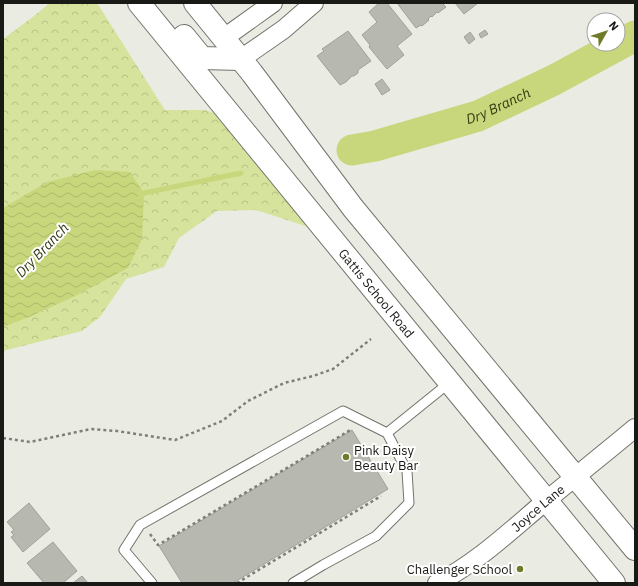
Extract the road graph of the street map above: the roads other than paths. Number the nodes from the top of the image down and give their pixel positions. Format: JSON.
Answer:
{"nodes":[{"id":1,"x":139,"y":3,"type":"edge"},
{"id":2,"x":157,"y":3,"type":"edge"},
{"id":3,"x":195,"y":3,"type":"edge"},
{"id":4,"x":273,"y":3,"type":"edge"},
{"id":5,"x":314,"y":3,"type":"edge"},
{"id":6,"x":224,"y":38,"type":"junction"},
{"id":7,"x":241,"y":59,"type":"junction"},
{"id":8,"x":450,"y":383,"type":"junction"},
{"id":9,"x":635,"y":428,"type":"edge"},
{"id":10,"x":387,"y":433,"type":"junction"},
{"id":11,"x":575,"y":476,"type":"junction"},
{"id":12,"x":546,"y":501,"type":"junction"},
{"id":13,"x":635,"y":549,"type":"edge"},
{"id":14,"x":152,"y":583,"type":"edge"},
{"id":15,"x":293,"y":583,"type":"edge"},
{"id":16,"x":437,"y":583,"type":"edge"},
{"id":17,"x":614,"y":583,"type":"edge"}],
"edges":[{"from":1,"to":8,"type":"main road","name":"Gattis School Road"},
{"from":2,"to":7,"type":"main road"},
{"from":3,"to":6,"type":"main road"},
{"from":4,"to":6,"type":"street"},
{"from":5,"to":7,"type":"street"},
{"from":6,"to":7,"type":"main road"},
{"from":7,"to":11,"type":"main road"},
{"from":8,"to":10,"type":"lane"},
{"from":8,"to":12,"type":"main road","name":"Gattis School Road"},
{"from":9,"to":11,"type":"street","name":"Joyce Lane"},
{"from":10,"to":14,"type":"lane"},
{"from":10,"to":15,"type":"lane"},
{"from":11,"to":12,"type":"street","name":"Joyce Lane"},
{"from":11,"to":13,"type":"main road"},
{"from":12,"to":16,"type":"street","name":"Joyce Lane"},
{"from":12,"to":17,"type":"main road","name":"Gattis School Road"}]}
